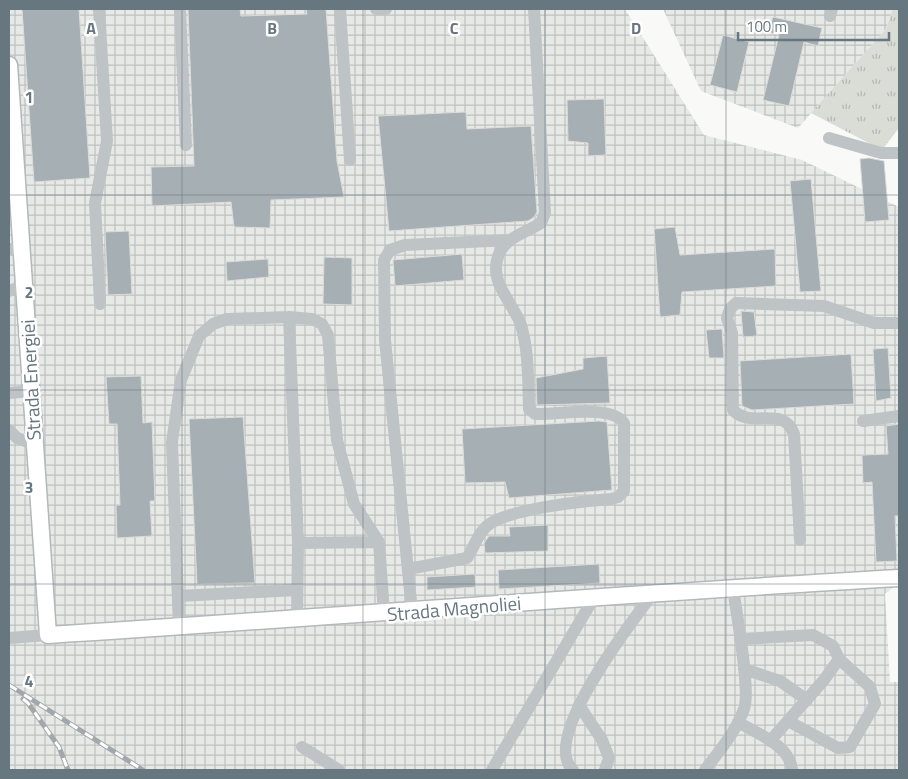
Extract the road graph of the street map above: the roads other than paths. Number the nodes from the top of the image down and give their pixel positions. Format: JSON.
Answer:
{"nodes":[{"id":1,"x":99,"y":9,"type":"edge"},
{"id":2,"x":180,"y":9,"type":"edge"},
{"id":3,"x":340,"y":9,"type":"edge"},
{"id":4,"x":376,"y":9,"type":"edge"},
{"id":5,"x":386,"y":9,"type":"edge"},
{"id":6,"x":534,"y":9,"type":"edge"},
{"id":7,"x":9,"y":65,"type":"edge"},
{"id":8,"x":829,"y":138,"type":"dead end"},
{"id":9,"x":11,"y":141,"type":"edge"},
{"id":10,"x":186,"y":145,"type":"dead end"},
{"id":11,"x":899,"y":153,"type":"edge"},
{"id":12,"x":350,"y":160,"type":"dead end"},
{"id":13,"x":510,"y":240,"type":"junction"},
{"id":14,"x":15,"y":249,"type":"edge"},
{"id":15,"x":25,"y":285,"type":"junction"},
{"id":16,"x":9,"y":291,"type":"edge"},
{"id":17,"x":100,"y":304,"type":"dead end"},
{"id":18,"x":289,"y":317,"type":"junction"},
{"id":19,"x":899,"y":323,"type":"edge"},
{"id":20,"x":32,"y":391,"type":"junction"},
{"id":21,"x":9,"y":393,"type":"edge"},
{"id":22,"x":899,"y":416,"type":"edge"},
{"id":23,"x":864,"y":421,"type":"dead end"},
{"id":24,"x":9,"y":430,"type":"edge"},
{"id":25,"x":34,"y":444,"type":"junction"},
{"id":26,"x":800,"y":540,"type":"dead end"},
{"id":27,"x":379,"y":542,"type":"junction"},
{"id":28,"x":298,"y":543,"type":"junction"},
{"id":29,"x":408,"y":569,"type":"junction"},
{"id":30,"x":899,"y":578,"type":"edge"},
{"id":31,"x":733,"y":588,"type":"junction"},
{"id":32,"x":297,"y":590,"type":"junction"},
{"id":33,"x":654,"y":592,"type":"junction"},
{"id":34,"x":178,"y":596,"type":"junction"},
{"id":35,"x":595,"y":596,"type":"junction"},
{"id":36,"x":412,"y":611,"type":"junction"},
{"id":37,"x":384,"y":614,"type":"junction"},
{"id":38,"x":297,"y":619,"type":"junction"},
{"id":39,"x":179,"y":627,"type":"junction"},
{"id":40,"x":48,"y":635,"type":"junction"},
{"id":41,"x":9,"y":638,"type":"edge"},
{"id":42,"x":740,"y":639,"type":"junction"},
{"id":43,"x":839,"y":659,"type":"junction"},
{"id":44,"x":744,"y":670,"type":"junction"},
{"id":45,"x":807,"y":700,"type":"junction"},
{"id":46,"x":579,"y":705,"type":"junction"},
{"id":47,"x":788,"y":721,"type":"junction"},
{"id":48,"x":738,"y":722,"type":"junction"},
{"id":49,"x":770,"y":741,"type":"junction"},
{"id":50,"x":302,"y":747,"type":"dead end"},
{"id":51,"x":340,"y":770,"type":"edge"},
{"id":52,"x":492,"y":770,"type":"edge"},
{"id":53,"x":573,"y":770,"type":"edge"},
{"id":54,"x":605,"y":770,"type":"edge"},
{"id":55,"x":705,"y":770,"type":"edge"},
{"id":56,"x":792,"y":770,"type":"edge"}],
"edges":[{"from":1,"to":17,"type":"street"},
{"from":2,"to":10,"type":"street"},
{"from":3,"to":12,"type":"street"},
{"from":4,"to":5,"type":"street"},
{"from":6,"to":13,"type":"street"},
{"from":7,"to":9,"type":"main road","name":"Strada Energiei"},
{"from":8,"to":11,"type":"street"},
{"from":9,"to":14,"type":"main road","name":"Strada Energiei"},
{"from":13,"to":29,"type":"street"},
{"from":13,"to":29,"type":"street"},
{"from":14,"to":15,"type":"main road","name":"Strada Energiei"},
{"from":15,"to":16,"type":"street"},
{"from":15,"to":20,"type":"main road","name":"Strada Energiei"},
{"from":18,"to":27,"type":"street"},
{"from":18,"to":28,"type":"street"},
{"from":18,"to":34,"type":"street"},
{"from":19,"to":26,"type":"street"},
{"from":20,"to":21,"type":"street"},
{"from":20,"to":25,"type":"main road","name":"Strada Energiei"},
{"from":22,"to":23,"type":"street"},
{"from":24,"to":25,"type":"street"},
{"from":25,"to":40,"type":"main road","name":"Strada Energiei"},
{"from":27,"to":28,"type":"street"},
{"from":27,"to":37,"type":"street"},
{"from":28,"to":32,"type":"street"},
{"from":29,"to":36,"type":"street"},
{"from":30,"to":31,"type":"main road","name":"Strada Magnoliei"},
{"from":31,"to":33,"type":"main road","name":"Strada Magnoliei"},
{"from":31,"to":42,"type":"street"},
{"from":32,"to":34,"type":"street"},
{"from":32,"to":38,"type":"street"},
{"from":33,"to":35,"type":"main road","name":"Strada Magnoliei"},
{"from":33,"to":46,"type":"street"},
{"from":34,"to":39,"type":"street"},
{"from":35,"to":36,"type":"main road","name":"Strada Magnoliei"},
{"from":35,"to":52,"type":"street"},
{"from":36,"to":37,"type":"main road","name":"Strada Magnoliei"},
{"from":37,"to":38,"type":"main road","name":"Strada Magnoliei"},
{"from":38,"to":39,"type":"main road","name":"Strada Magnoliei"},
{"from":39,"to":40,"type":"main road","name":"Strada Magnoliei"},
{"from":40,"to":41,"type":"street","name":"Strada Magnoliei"},
{"from":42,"to":43,"type":"street"},
{"from":42,"to":44,"type":"street"},
{"from":43,"to":45,"type":"street"},
{"from":43,"to":47,"type":"street"},
{"from":44,"to":45,"type":"street"},
{"from":44,"to":48,"type":"street"},
{"from":45,"to":47,"type":"street"},
{"from":46,"to":53,"type":"street"},
{"from":46,"to":54,"type":"street"},
{"from":47,"to":49,"type":"street"},
{"from":48,"to":49,"type":"street"},
{"from":48,"to":55,"type":"street"},
{"from":49,"to":56,"type":"street"},
{"from":50,"to":51,"type":"street"}]}
